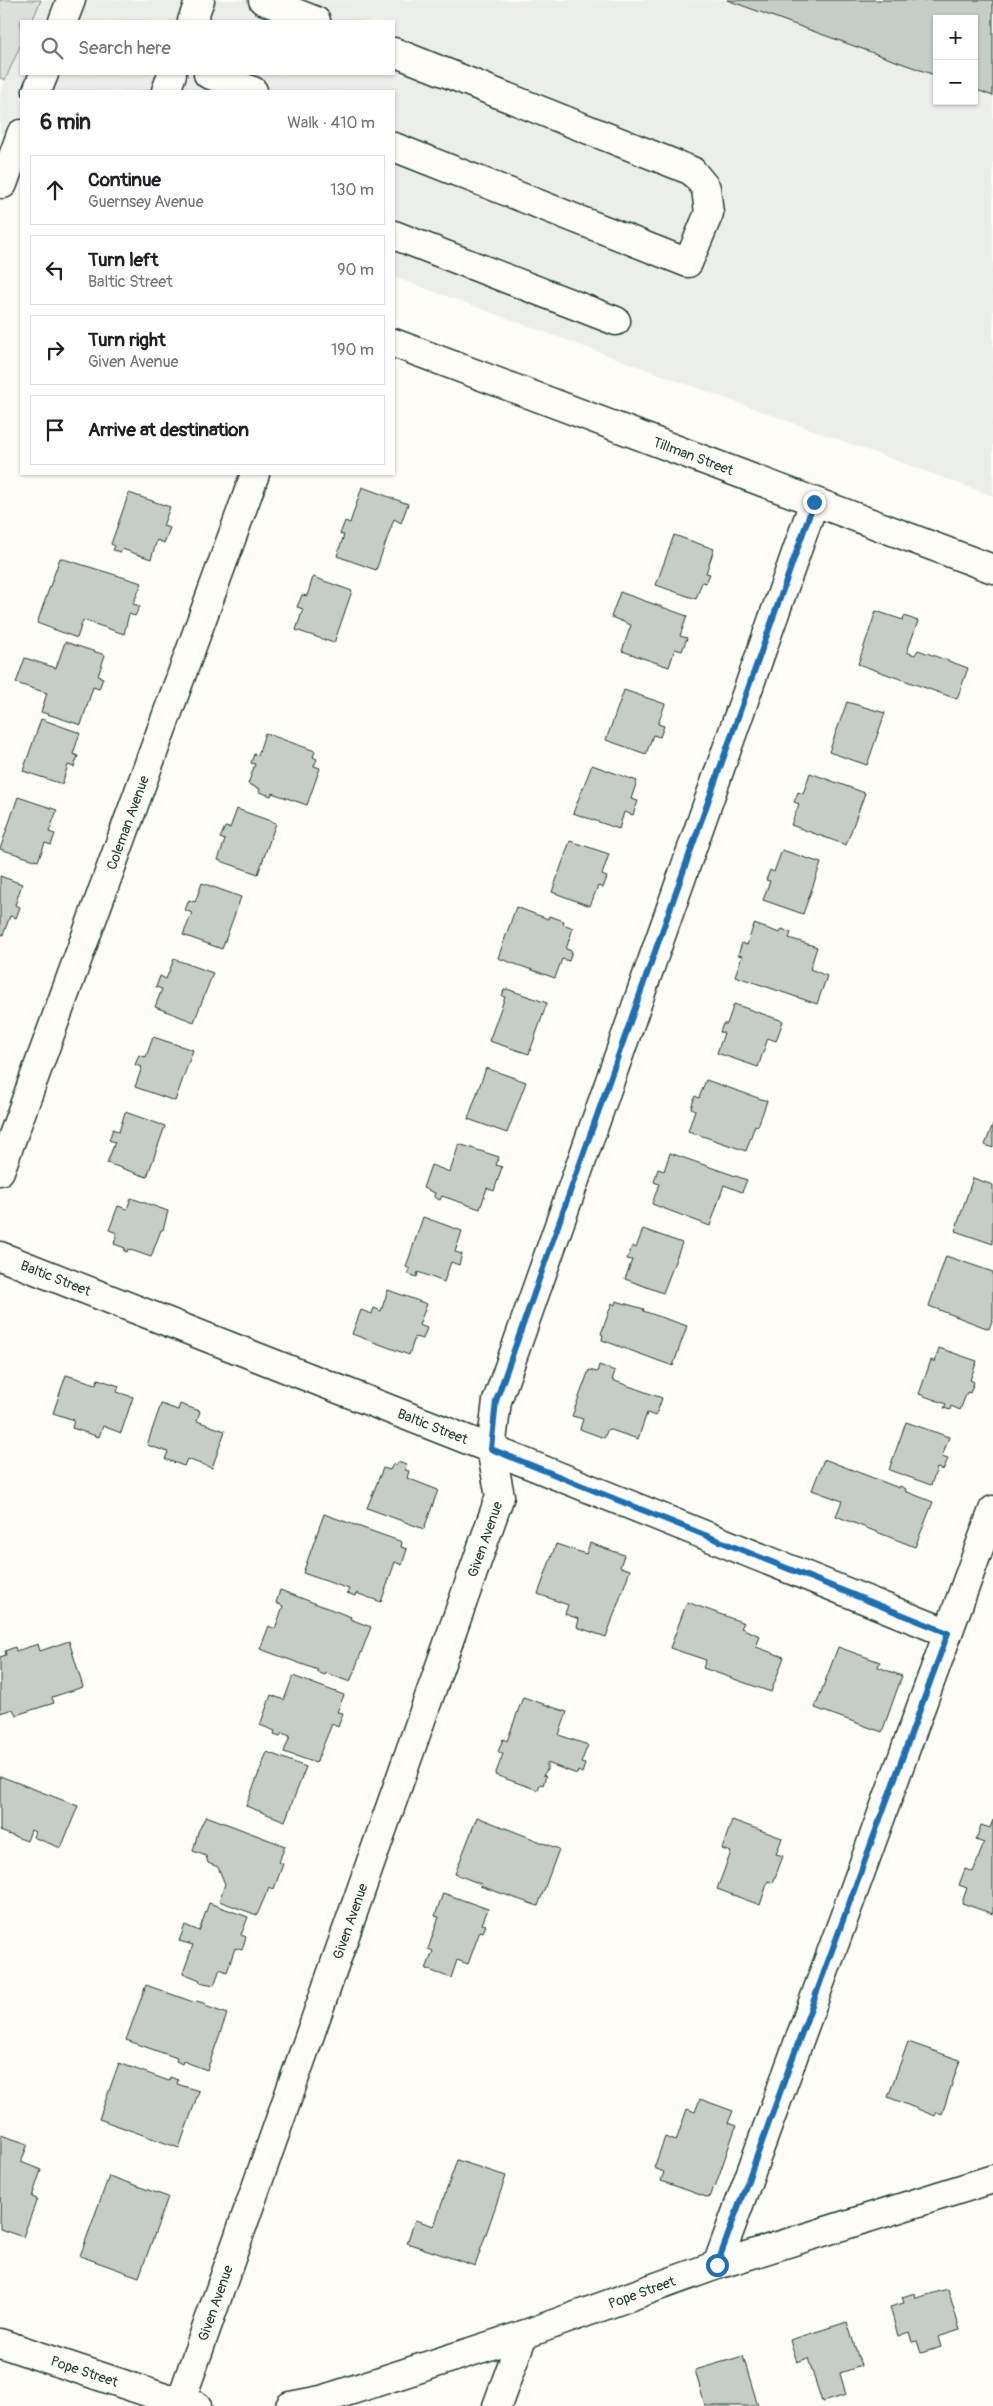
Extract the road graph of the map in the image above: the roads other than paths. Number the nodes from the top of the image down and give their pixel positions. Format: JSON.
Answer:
{"nodes":[{"id":1,"x":71,"y":0,"type":"edge"},
{"id":2,"x":200,"y":0,"type":"edge"},
{"id":3,"x":263,"y":0,"type":"edge"},
{"id":4,"x":63,"y":20,"type":"edge"},
{"id":5,"x":192,"y":20,"type":"edge"},
{"id":6,"x":313,"y":20,"type":"edge"},
{"id":7,"x":395,"y":52,"type":"edge"},
{"id":8,"x":44,"y":75,"type":"edge"},
{"id":9,"x":172,"y":75,"type":"edge"},
{"id":10,"x":211,"y":75,"type":"edge"},
{"id":11,"x":37,"y":90,"type":"edge"},
{"id":12,"x":166,"y":90,"type":"edge"},
{"id":13,"x":250,"y":90,"type":"edge"},
{"id":14,"x":20,"y":138,"type":"edge"},
{"id":15,"x":395,"y":147,"type":"edge"},
{"id":16,"x":8,"y":186,"type":"edge"},
{"id":17,"x":395,"y":235,"type":"edge"},
{"id":18,"x":616,"y":322,"type":"dead end"},
{"id":19,"x":395,"y":343,"type":"edge"},
{"id":20,"x":255,"y":475,"type":"edge"},
{"id":21,"x":814,"y":502,"type":"junction"},
{"id":22,"x":993,"y":569,"type":"edge"},
{"id":23,"x":0,"y":1171,"type":"edge"},
{"id":24,"x":0,"y":1256,"type":"edge"},
{"id":25,"x":491,"y":1449,"type":"junction"},
{"id":26,"x":993,"y":1510,"type":"edge"},
{"id":27,"x":948,"y":1633,"type":"junction"},
{"id":28,"x":993,"y":2179,"type":"edge"},
{"id":29,"x":717,"y":2265,"type":"junction"},
{"id":30,"x":523,"y":2335,"type":"junction"},
{"id":31,"x":0,"y":2343,"type":"edge"},
{"id":32,"x":188,"y":2404,"type":"edge"},
{"id":33,"x":290,"y":2406,"type":"edge"},
{"id":34,"x":497,"y":2406,"type":"edge"}],
"edges":[{"from":1,"to":4,"type":"street"},
{"from":2,"to":5,"type":"street"},
{"from":3,"to":6,"type":"street"},
{"from":7,"to":15,"type":"street"},
{"from":8,"to":11,"type":"street"},
{"from":9,"to":12,"type":"street"},
{"from":10,"to":13,"type":"street"},
{"from":14,"to":16,"type":"street"},
{"from":17,"to":18,"type":"street"},
{"from":19,"to":21,"type":"street","name":"Tillman Street"},
{"from":20,"to":23,"type":"street","name":"Coleman Avenue"},
{"from":21,"to":22,"type":"street","name":"Tillman Street"},
{"from":21,"to":25,"type":"street","name":"Given Avenue"},
{"from":24,"to":25,"type":"street","name":"Baltic Street"},
{"from":25,"to":27,"type":"street","name":"Baltic Street"},
{"from":25,"to":32,"type":"street","name":"Given Avenue"},
{"from":26,"to":27,"type":"street"},
{"from":27,"to":29,"type":"street"},
{"from":28,"to":29,"type":"street","name":"Pope Street"},
{"from":29,"to":30,"type":"street","name":"Pope Street"},
{"from":30,"to":33,"type":"street","name":"Pope Street"},
{"from":30,"to":34,"type":"street"},
{"from":31,"to":32,"type":"street","name":"Pope Street"}]}
